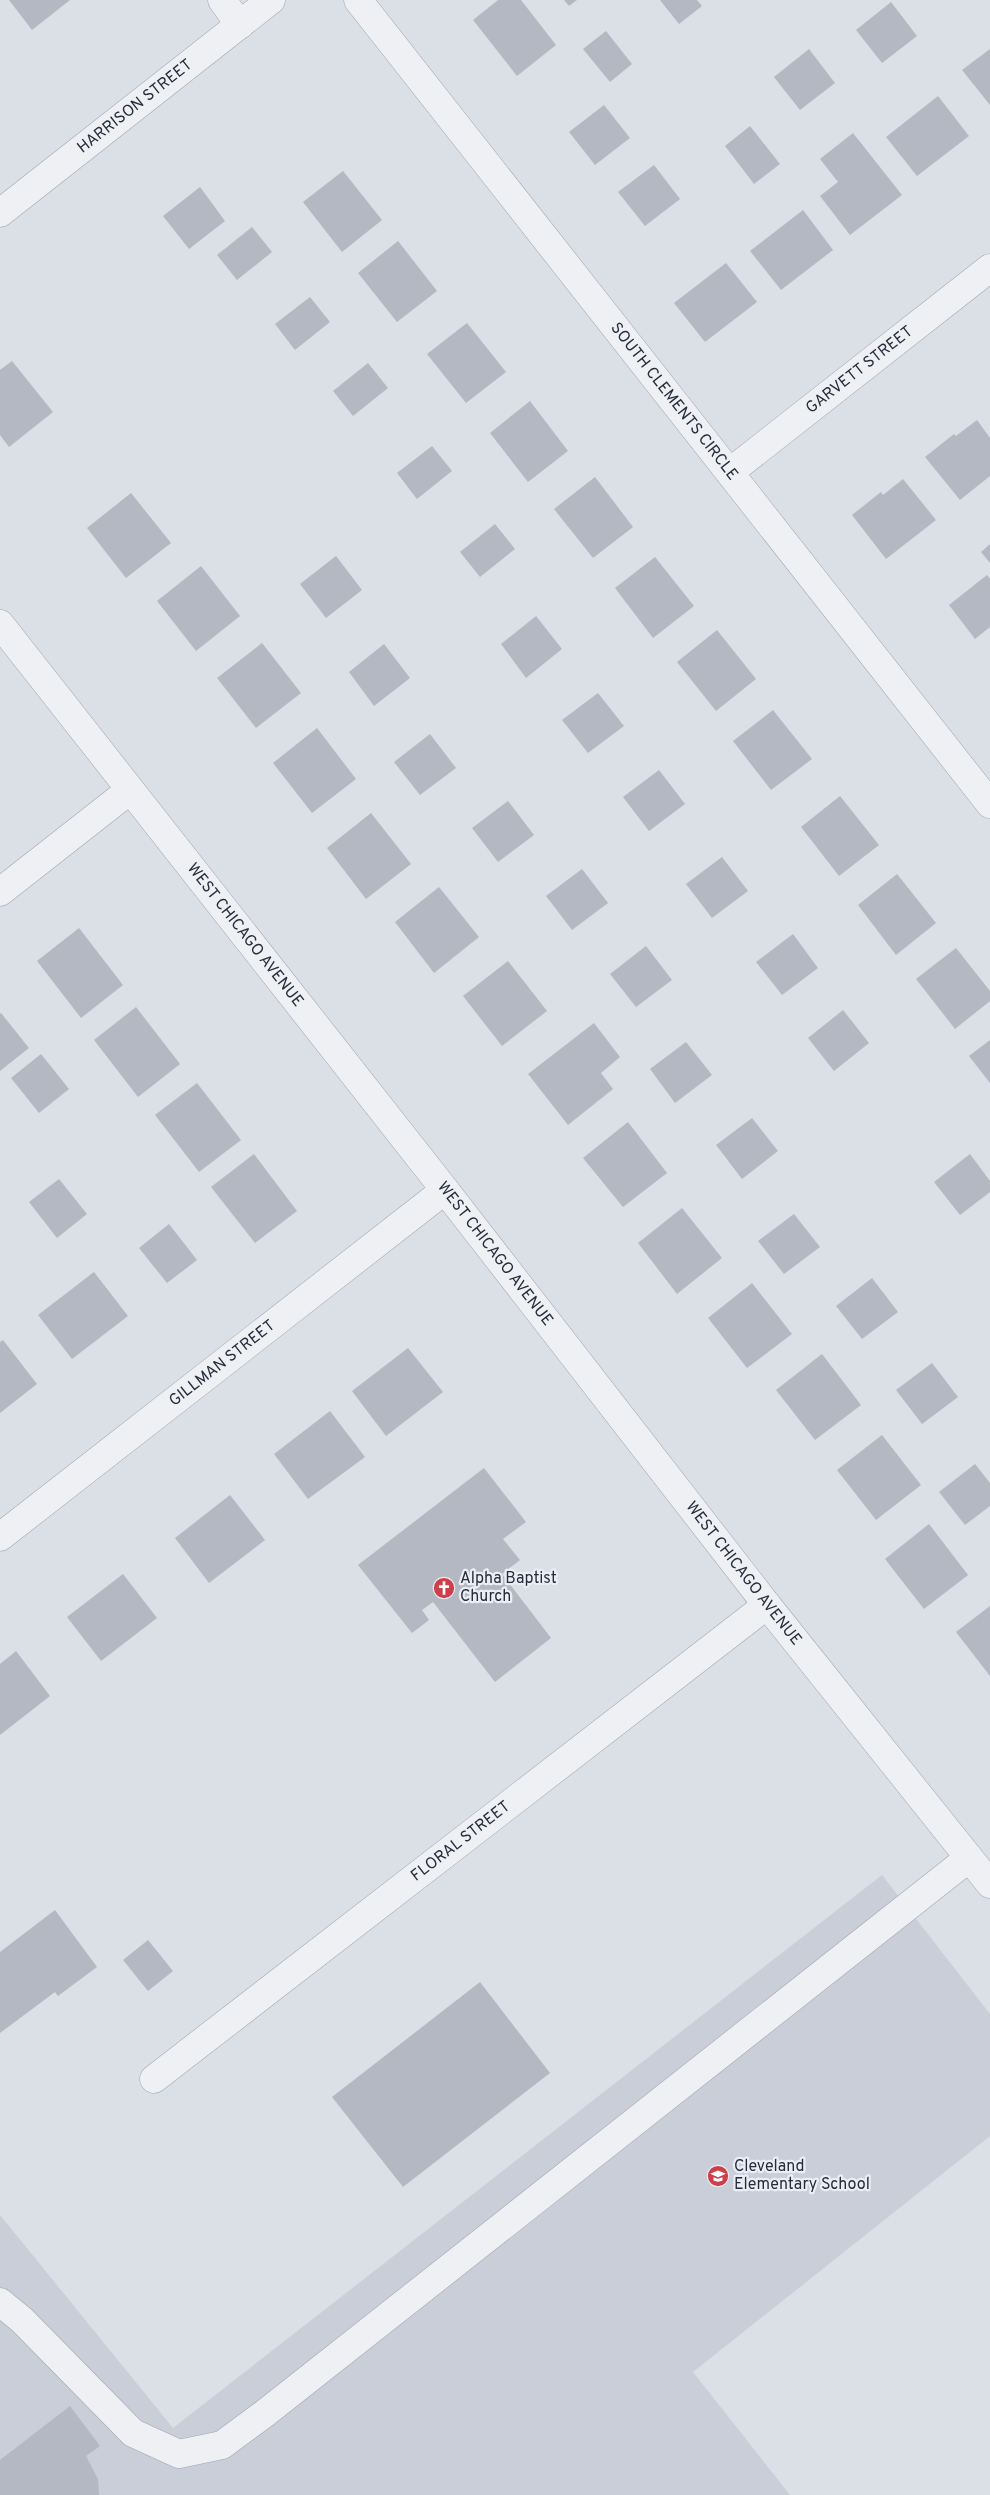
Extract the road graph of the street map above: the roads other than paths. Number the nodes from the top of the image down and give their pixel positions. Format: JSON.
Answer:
{"nodes":[{"id":1,"x":222,"y":0,"type":"edge"},
{"id":2,"x":271,"y":0,"type":"edge"},
{"id":3,"x":358,"y":0,"type":"edge"},
{"id":4,"x":240,"y":24,"type":"junction"},
{"id":5,"x":0,"y":213,"type":"edge"},
{"id":6,"x":990,"y":268,"type":"edge"},
{"id":7,"x":730,"y":472,"type":"junction"},
{"id":8,"x":0,"y":624,"type":"edge"},
{"id":9,"x":130,"y":790,"type":"junction"},
{"id":10,"x":990,"y":804,"type":"edge"},
{"id":11,"x":0,"y":892,"type":"edge"},
{"id":12,"x":445,"y":1190,"type":"junction"},
{"id":13,"x":0,"y":1537,"type":"edge"},
{"id":14,"x":766,"y":1605,"type":"junction"},
{"id":15,"x":969,"y":1858,"type":"junction"},
{"id":16,"x":990,"y":1884,"type":"edge"},
{"id":17,"x":154,"y":2079,"type":"dead end"},
{"id":18,"x":0,"y":2302,"type":"edge"}],
"edges":[{"from":1,"to":4,"type":"street"},
{"from":2,"to":4,"type":"street","name":"HARRISON STREET"},
{"from":3,"to":7,"type":"street","name":"SOUTH CLEMENTS CIRCLE"},
{"from":4,"to":5,"type":"street","name":"HARRISON STREET"},
{"from":6,"to":7,"type":"street","name":"GARVETT STREET"},
{"from":7,"to":10,"type":"street","name":"SOUTH CLEMENTS CIRCLE"},
{"from":8,"to":9,"type":"street","name":"WEST CHICAGO AVENUE"},
{"from":9,"to":11,"type":"street"},
{"from":9,"to":12,"type":"street","name":"WEST CHICAGO AVENUE"},
{"from":12,"to":13,"type":"street","name":"GILLMAN STREET"},
{"from":12,"to":14,"type":"street","name":"WEST CHICAGO AVENUE"},
{"from":14,"to":15,"type":"street","name":"WEST CHICAGO AVENUE"},
{"from":14,"to":17,"type":"street","name":"FLORAL STREET"},
{"from":15,"to":16,"type":"street","name":"WEST CHICAGO AVENUE"},
{"from":15,"to":18,"type":"street"}]}
